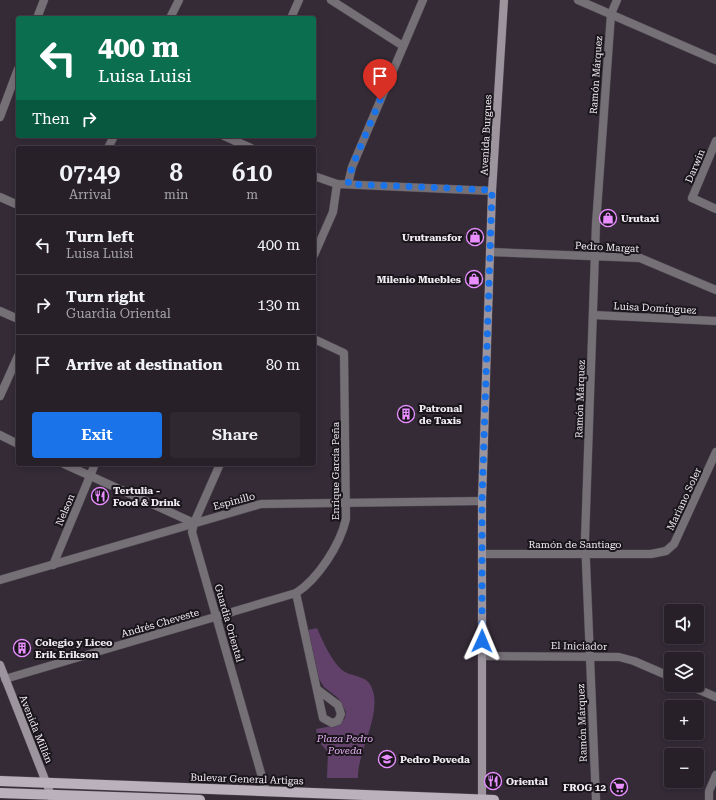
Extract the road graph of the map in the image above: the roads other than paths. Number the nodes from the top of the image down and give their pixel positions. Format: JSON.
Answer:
{"nodes":[{"id":1,"x":44,"y":0,"type":"edge"},
{"id":2,"x":179,"y":0,"type":"edge"},
{"id":3,"x":299,"y":0,"type":"edge"},
{"id":4,"x":331,"y":0,"type":"edge"},
{"id":5,"x":423,"y":0,"type":"edge"},
{"id":6,"x":504,"y":0,"type":"edge"},
{"id":7,"x":578,"y":0,"type":"edge"},
{"id":8,"x":617,"y":0,"type":"edge"},
{"id":9,"x":611,"y":14,"type":"junction"},
{"id":10,"x":38,"y":16,"type":"edge"},
{"id":11,"x":171,"y":16,"type":"edge"},
{"id":12,"x":292,"y":16,"type":"edge"},
{"id":13,"x":403,"y":46,"type":"junction"},
{"id":14,"x":716,"y":60,"type":"edge"},
{"id":15,"x":16,"y":74,"type":"edge"},
{"id":16,"x":0,"y":117,"type":"edge"},
{"id":17,"x":716,"y":141,"type":"edge"},
{"id":18,"x":237,"y":142,"type":"edge"},
{"id":19,"x":246,"y":146,"type":"edge"},
{"id":20,"x":316,"y":177,"type":"edge"},
{"id":21,"x":337,"y":184,"type":"junction"},
{"id":22,"x":348,"y":184,"type":"junction"},
{"id":23,"x":492,"y":190,"type":"junction"},
{"id":24,"x":0,"y":196,"type":"edge"},
{"id":25,"x":16,"y":204,"type":"edge"},
{"id":26,"x":716,"y":209,"type":"edge"},
{"id":27,"x":316,"y":250,"type":"edge"},
{"id":28,"x":490,"y":252,"type":"junction"},
{"id":29,"x":595,"y":256,"type":"junction"},
{"id":30,"x":716,"y":290,"type":"edge"},
{"id":31,"x":0,"y":311,"type":"edge"},
{"id":32,"x":593,"y":315,"type":"junction"},
{"id":33,"x":16,"y":318,"type":"edge"},
{"id":34,"x":716,"y":321,"type":"edge"},
{"id":35,"x":316,"y":340,"type":"edge"},
{"id":36,"x":16,"y":360,"type":"edge"},
{"id":37,"x":0,"y":396,"type":"edge"},
{"id":38,"x":0,"y":436,"type":"edge"},
{"id":39,"x":16,"y":443,"type":"edge"},
{"id":40,"x":716,"y":452,"type":"edge"},
{"id":41,"x":68,"y":466,"type":"edge"},
{"id":42,"x":94,"y":466,"type":"edge"},
{"id":43,"x":219,"y":466,"type":"edge"},
{"id":44,"x":90,"y":476,"type":"junction"},
{"id":45,"x":482,"y":501,"type":"junction"},
{"id":46,"x":346,"y":503,"type":"junction"},
{"id":47,"x":194,"y":523,"type":"junction"},
{"id":48,"x":666,"y":551,"type":"joint"},
{"id":49,"x":483,"y":554,"type":"junction"},
{"id":50,"x":586,"y":554,"type":"junction"},
{"id":51,"x":53,"y":565,"type":"junction"},
{"id":52,"x":0,"y":580,"type":"edge"},
{"id":53,"x":296,"y":593,"type":"junction"},
{"id":54,"x":217,"y":617,"type":"junction"},
{"id":55,"x":482,"y":656,"type":"junction"},
{"id":56,"x":590,"y":656,"type":"junction"},
{"id":57,"x":0,"y":664,"type":"edge"},
{"id":58,"x":664,"y":674,"type":"edge"},
{"id":59,"x":5,"y":679,"type":"junction"},
{"id":60,"x":318,"y":690,"type":"dead end"},
{"id":61,"x":704,"y":692,"type":"edge"},
{"id":62,"x":716,"y":697,"type":"edge"},
{"id":63,"x":716,"y":775,"type":"edge"},
{"id":64,"x":0,"y":781,"type":"edge"},
{"id":65,"x":47,"y":783,"type":"junction"},
{"id":66,"x":266,"y":791,"type":"junction"},
{"id":67,"x":0,"y":793,"type":"edge"},
{"id":68,"x":52,"y":798,"type":"edge"},
{"id":69,"x":200,"y":800,"type":"edge"},
{"id":70,"x":482,"y":800,"type":"edge"},
{"id":71,"x":494,"y":800,"type":"edge"},
{"id":72,"x":596,"y":800,"type":"edge"},
{"id":73,"x":709,"y":800,"type":"edge"}],
"edges":[{"from":1,"to":10,"type":"street"},
{"from":2,"to":11,"type":"street"},
{"from":3,"to":12,"type":"street"},
{"from":4,"to":13,"type":"street"},
{"from":5,"to":13,"type":"street"},
{"from":6,"to":23,"type":"street","name":"Avenida Burgues"},
{"from":7,"to":9,"type":"street"},
{"from":8,"to":9,"type":"street","name":"Ramón Márquez"},
{"from":9,"to":14,"type":"street"},
{"from":9,"to":29,"type":"street","name":"Ramón Márquez"},
{"from":13,"to":22,"type":"street"},
{"from":15,"to":16,"type":"street"},
{"from":17,"to":26,"type":"street","name":"Darwin"},
{"from":18,"to":19,"type":"street"},
{"from":20,"to":21,"type":"street"},
{"from":21,"to":22,"type":"street"},
{"from":21,"to":27,"type":"street"},
{"from":22,"to":23,"type":"street"},
{"from":23,"to":28,"type":"street","name":"Avenida Burgues"},
{"from":24,"to":25,"type":"street"},
{"from":28,"to":29,"type":"street","name":"Pedro Margat"},
{"from":28,"to":45,"type":"street","name":"Avenida Burgues"},
{"from":29,"to":30,"type":"street","name":"Pedro Margat"},
{"from":29,"to":32,"type":"street","name":"Ramón Márquez"},
{"from":31,"to":33,"type":"street"},
{"from":32,"to":34,"type":"street","name":"Luisa Domínguez"},
{"from":32,"to":50,"type":"street","name":"Ramón Márquez"},
{"from":35,"to":46,"type":"street","name":"Enrique García Peña"},
{"from":36,"to":37,"type":"street"},
{"from":38,"to":39,"type":"street"},
{"from":40,"to":48,"type":"street","name":"Mariano Soler"},
{"from":41,"to":44,"type":"street"},
{"from":42,"to":44,"type":"street","name":"Nelson"},
{"from":43,"to":47,"type":"street","name":"Guardia Oriental"},
{"from":44,"to":47,"type":"street"},
{"from":44,"to":51,"type":"street","name":"Nelson"},
{"from":45,"to":46,"type":"street","name":"Espinillo"},
{"from":45,"to":49,"type":"street","name":"Avenida Burgues"},
{"from":46,"to":47,"type":"street","name":"Espinillo"},
{"from":46,"to":53,"type":"street","name":"Enrique García Peña"},
{"from":47,"to":51,"type":"street","name":"Espinillo"},
{"from":47,"to":54,"type":"street","name":"Guardia Oriental"},
{"from":48,"to":50,"type":"street","name":"Ramón de Santiago"},
{"from":49,"to":50,"type":"street","name":"Ramón de Santiago"},
{"from":49,"to":55,"type":"street","name":"Avenida Burgues"},
{"from":50,"to":56,"type":"street","name":"Ramón Márquez"},
{"from":51,"to":52,"type":"street","name":"Espinillo"},
{"from":53,"to":54,"type":"street","name":"Andrés Cheveste"},
{"from":53,"to":60,"type":"street"},
{"from":54,"to":59,"type":"street","name":"Andrés Cheveste"},
{"from":54,"to":66,"type":"street","name":"Guardia Oriental"},
{"from":55,"to":56,"type":"street","name":"El Iniciador"},
{"from":55,"to":70,"type":"street","name":"Avenida Burgues"},
{"from":56,"to":58,"type":"street","name":"El Iniciador"},
{"from":56,"to":72,"type":"street","name":"Ramón Márquez"},
{"from":57,"to":59,"type":"street","name":"Avenida Millán"},
{"from":59,"to":65,"type":"street","name":"Avenida Millán"},
{"from":61,"to":62,"type":"street"},
{"from":63,"to":73,"type":"street"},
{"from":64,"to":65,"type":"main road","name":"Bulevar General Artigas"},
{"from":65,"to":66,"type":"main road","name":"Bulevar General Artigas"},
{"from":65,"to":68,"type":"street","name":"Avenida Millán"},
{"from":66,"to":70,"type":"main road","name":"Bulevar General Artigas"},
{"from":67,"to":68,"type":"main road"},
{"from":68,"to":69,"type":"main road"},
{"from":70,"to":71,"type":"main road","name":"Bulevar General Artigas"}]}
